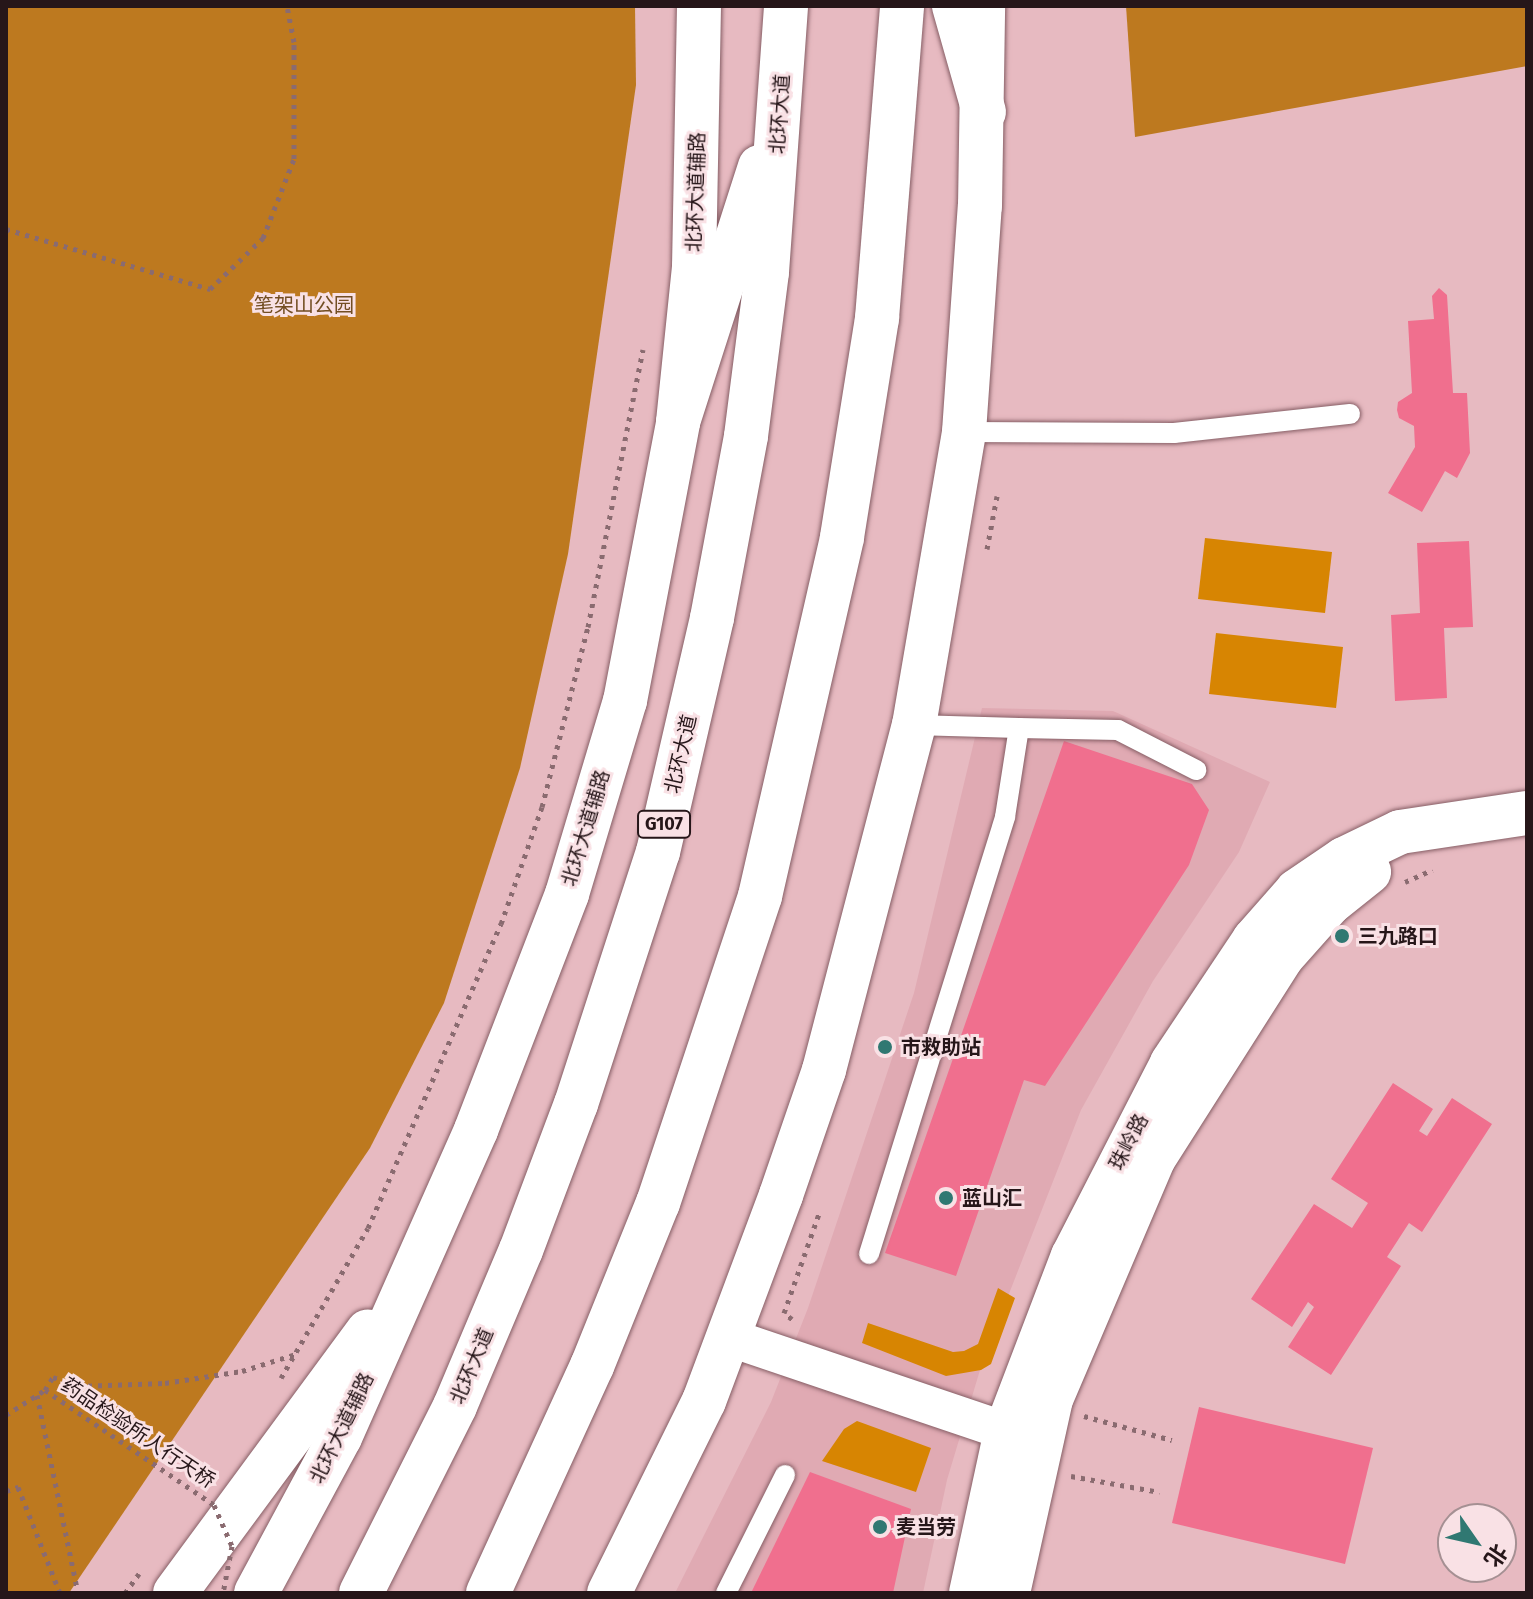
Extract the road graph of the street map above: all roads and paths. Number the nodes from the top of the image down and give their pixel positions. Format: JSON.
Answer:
{"nodes":[{"id":1,"x":287,"y":6,"type":"edge"},
{"id":2,"x":699,"y":6,"type":"edge"},
{"id":3,"x":786,"y":6,"type":"edge"},
{"id":4,"x":902,"y":6,"type":"edge"},
{"id":5,"x":954,"y":6,"type":"edge"},
{"id":6,"x":983,"y":6,"type":"edge"},
{"id":7,"x":984,"y":112,"type":"junction"},
{"id":8,"x":781,"y":113,"type":"junction"},
{"id":9,"x":6,"y":229,"type":"edge"},
{"id":10,"x":644,"y":340,"type":"dead end"},
{"id":11,"x":1350,"y":414,"type":"dead end"},
{"id":12,"x":678,"y":422,"type":"junction"},
{"id":13,"x":964,"y":432,"type":"junction"},
{"id":14,"x":914,"y":725,"type":"junction"},
{"id":15,"x":1019,"y":728,"type":"junction"},
{"id":16,"x":1196,"y":770,"type":"dead end"},
{"id":17,"x":1527,"y":813,"type":"edge"},
{"id":18,"x":1442,"y":867,"type":"dead end"},
{"id":19,"x":1393,"y":889,"type":"dead end"},
{"id":20,"x":869,"y":1254,"type":"dead end"},
{"id":21,"x":422,"y":1259,"type":"junction"},
{"id":22,"x":731,"y":1338,"type":"junction"},
{"id":23,"x":297,"y":1353,"type":"junction"},
{"id":24,"x":274,"y":1389,"type":"dead end"},
{"id":25,"x":45,"y":1390,"type":"junction"},
{"id":26,"x":37,"y":1395,"type":"junction"},
{"id":27,"x":1084,"y":1403,"type":"dead end"},
{"id":28,"x":6,"y":1415,"type":"edge"},
{"id":29,"x":1172,"y":1440,"type":"dead end"},
{"id":30,"x":1036,"y":1449,"type":"junction"},
{"id":31,"x":785,"y":1475,"type":"dead end"},
{"id":32,"x":203,"y":1487,"type":"dead end"},
{"id":33,"x":6,"y":1491,"type":"edge"},
{"id":34,"x":1160,"y":1492,"type":"dead end"},
{"id":35,"x":194,"y":1499,"type":"dead end"},
{"id":36,"x":161,"y":1577,"type":"edge"},
{"id":37,"x":60,"y":1593,"type":"edge"},
{"id":38,"x":78,"y":1593,"type":"edge"},
{"id":39,"x":125,"y":1593,"type":"edge"},
{"id":40,"x":223,"y":1593,"type":"edge"},
{"id":41,"x":256,"y":1593,"type":"edge"},
{"id":42,"x":361,"y":1593,"type":"edge"},
{"id":43,"x":488,"y":1593,"type":"edge"},
{"id":44,"x":609,"y":1593,"type":"edge"},
{"id":45,"x":726,"y":1593,"type":"edge"},
{"id":46,"x":971,"y":1593,"type":"edge"},
{"id":47,"x":1008,"y":1593,"type":"edge"}],
"edges":[{"from":1,"to":9,"type":"path"},
{"from":2,"to":12,"type":"main road","name":"北环大道辅路"},
{"from":3,"to":8,"type":"main road","name":"北环大道","number":"G107"},
{"from":4,"to":43,"type":"main road"},
{"from":5,"to":7,"type":"main road"},
{"from":6,"to":7,"type":"main road"},
{"from":7,"to":13,"type":"main road"},
{"from":8,"to":12,"type":"main road"},
{"from":8,"to":42,"type":"main road","name":"北环大道","number":"G107"},
{"from":10,"to":23,"type":"path"},
{"from":11,"to":13,"type":"lane"},
{"from":12,"to":21,"type":"main road","name":"北环大道辅路"},
{"from":13,"to":14,"type":"main road"},
{"from":14,"to":15,"type":"lane"},
{"from":14,"to":22,"type":"main road"},
{"from":15,"to":16,"type":"lane"},
{"from":15,"to":20,"type":"lane"},
{"from":17,"to":30,"type":"main road","name":"珠岭路"},
{"from":18,"to":19,"type":"path"},
{"from":21,"to":36,"type":"main road"},
{"from":21,"to":41,"type":"main road","name":"北环大道辅路"},
{"from":22,"to":30,"type":"street"},
{"from":22,"to":44,"type":"main road"},
{"from":23,"to":24,"type":"path"},
{"from":23,"to":25,"type":"path"},
{"from":25,"to":26,"type":"path"},
{"from":25,"to":40,"type":"path","name":"药品检验所人行天桥","bridge":true},
{"from":26,"to":28,"type":"path"},
{"from":26,"to":38,"type":"path"},
{"from":27,"to":29,"type":"path"},
{"from":30,"to":34,"type":"path"},
{"from":30,"to":46,"type":"main road","name":"珠岭路"},
{"from":30,"to":47,"type":"main road","name":"珠岭路"},
{"from":31,"to":45,"type":"lane"},
{"from":32,"to":35,"type":"path"},
{"from":33,"to":37,"type":"path"},
{"from":36,"to":39,"type":"path"}]}
